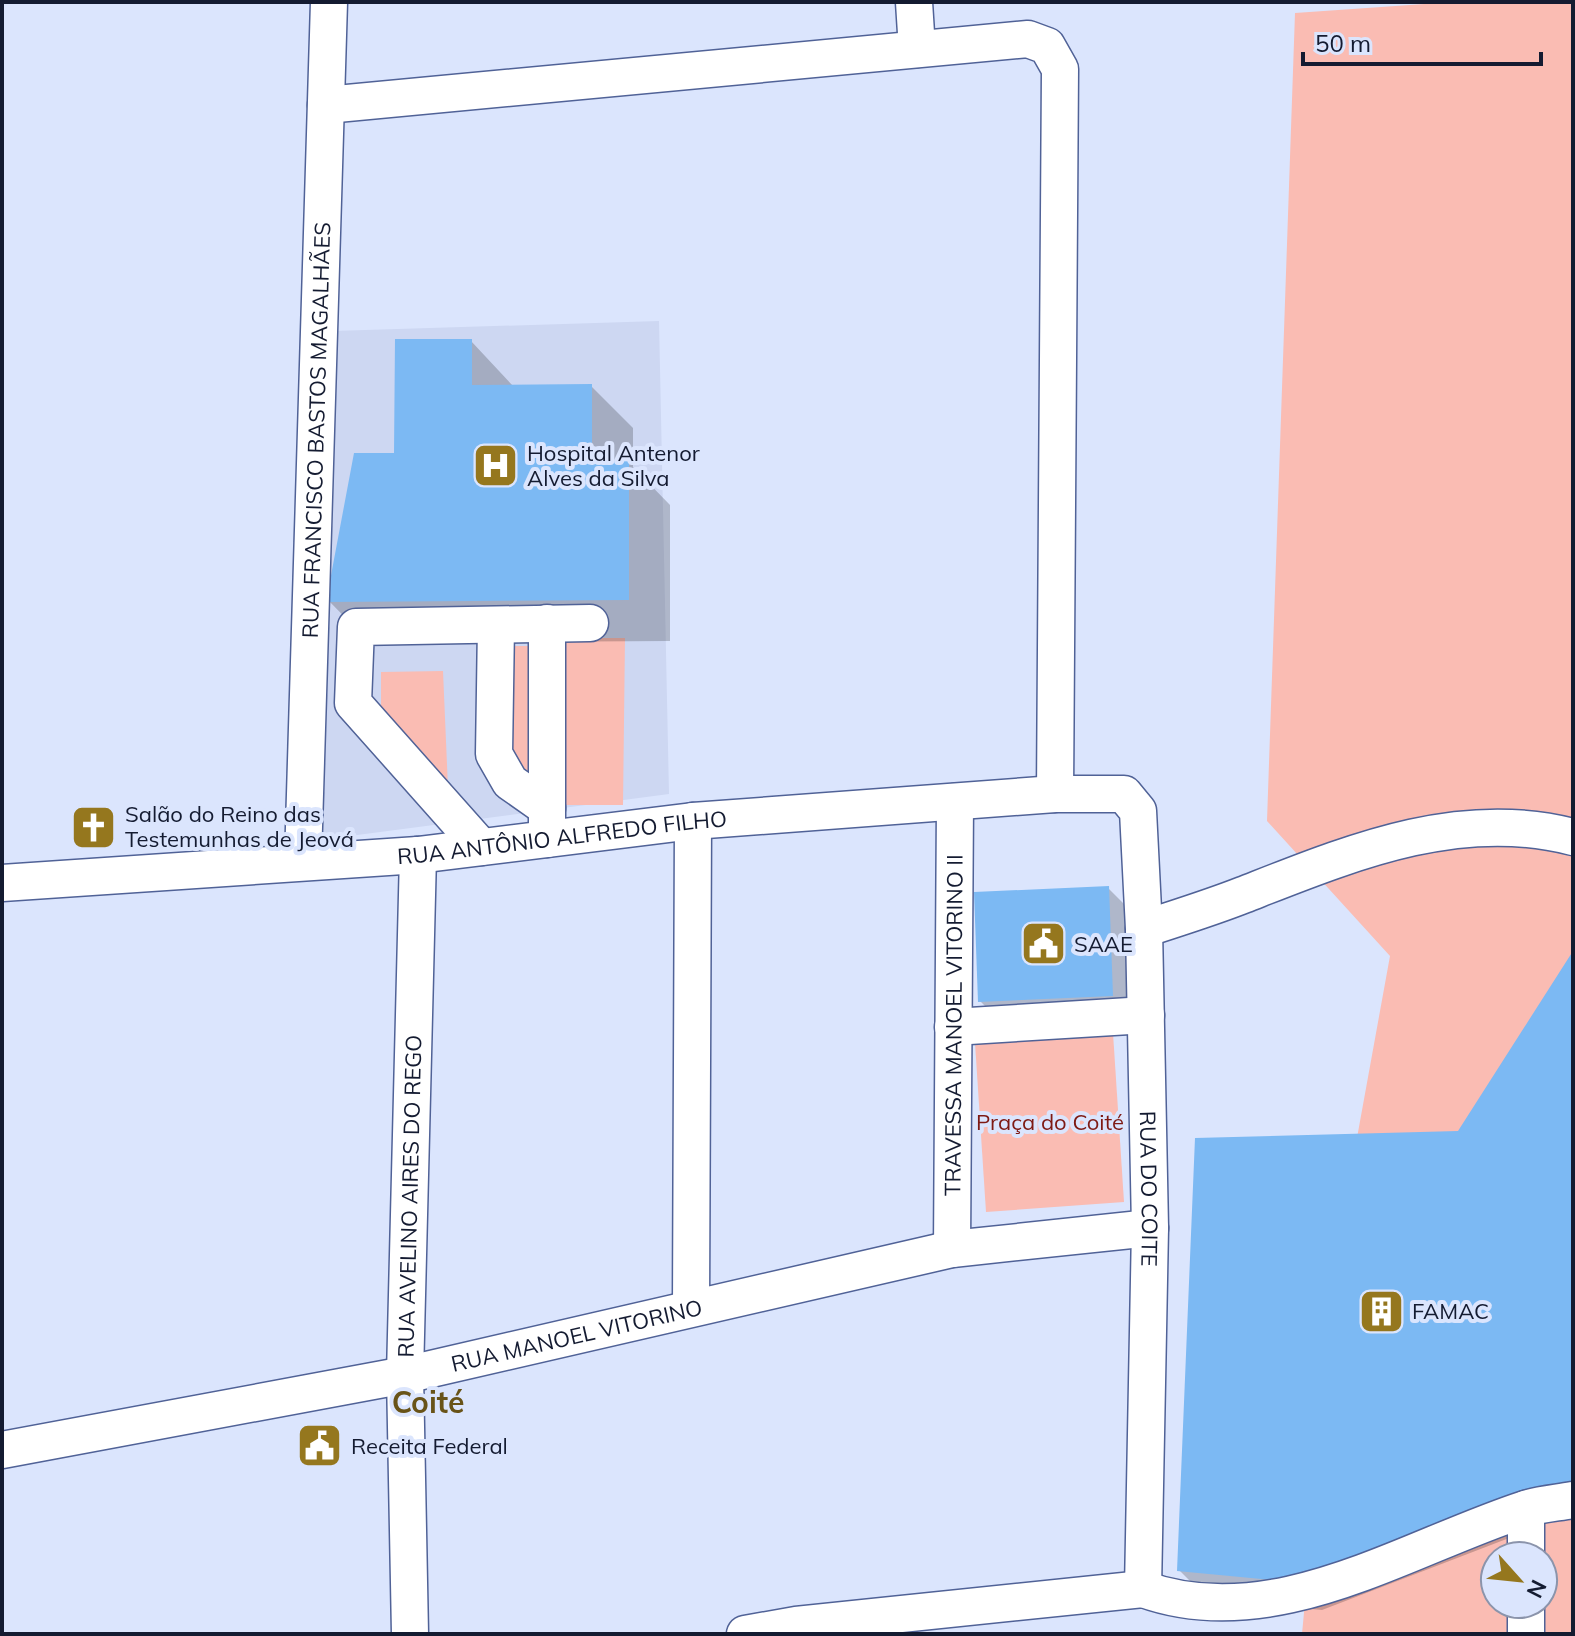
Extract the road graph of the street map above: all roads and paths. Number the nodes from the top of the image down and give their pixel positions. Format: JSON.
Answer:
{"nodes":[{"id":1,"x":329,"y":2,"type":"edge"},
{"id":2,"x":914,"y":2,"type":"edge"},
{"id":3,"x":917,"y":49,"type":"junction"},
{"id":4,"x":326,"y":105,"type":"junction"},
{"id":5,"x":547,"y":623,"type":"junction"},
{"id":6,"x":590,"y":623,"type":"dead end"},
{"id":7,"x":496,"y":625,"type":"junction"},
{"id":8,"x":1055,"y":794,"type":"junction"},
{"id":9,"x":1124,"y":794,"type":"joint"},
{"id":10,"x":955,"y":802,"type":"junction"},
{"id":11,"x":693,"y":821,"type":"junction"},
{"id":12,"x":547,"y":823,"type":"junction"},
{"id":13,"x":1573,"y":837,"type":"edge"},
{"id":14,"x":481,"y":847,"type":"junction"},
{"id":15,"x":418,"y":855,"type":"junction"},
{"id":16,"x":303,"y":860,"type":"junction"},
{"id":17,"x":2,"y":883,"type":"edge"},
{"id":18,"x":1144,"y":929,"type":"junction"},
{"id":19,"x":1146,"y":1015,"type":"junction"},
{"id":20,"x":953,"y":1027,"type":"junction"},
{"id":21,"x":1150,"y":1228,"type":"junction"},
{"id":22,"x":952,"y":1249,"type":"junction"},
{"id":23,"x":691,"y":1307,"type":"junction"},
{"id":24,"x":405,"y":1375,"type":"junction"},
{"id":25,"x":2,"y":1450,"type":"edge"},
{"id":26,"x":1573,"y":1500,"type":"edge"},
{"id":27,"x":1526,"y":1509,"type":"junction"},
{"id":28,"x":1526,"y":1540,"type":"edge"},
{"id":29,"x":1143,"y":1589,"type":"junction"},
{"id":30,"x":410,"y":1634,"type":"edge"},
{"id":31,"x":745,"y":1634,"type":"edge"}],
"edges":[{"from":1,"to":4,"type":"street","name":"RUA FRANCISCO BASTOS MAGALHÃES"},
{"from":2,"to":3,"type":"street"},
{"from":3,"to":4,"type":"street"},
{"from":3,"to":8,"type":"street"},
{"from":4,"to":16,"type":"street","name":"RUA FRANCISCO BASTOS MAGALHÃES"},
{"from":5,"to":6,"type":"street"},
{"from":5,"to":7,"type":"street"},
{"from":5,"to":12,"type":"street"},
{"from":7,"to":12,"type":"street"},
{"from":7,"to":14,"type":"street"},
{"from":8,"to":9,"type":"street","name":"RUA ANTÔNIO ALFREDO FILHO"},
{"from":8,"to":10,"type":"street","name":"RUA ANTÔNIO ALFREDO FILHO"},
{"from":9,"to":18,"type":"street","name":"RUA DO COITE"},
{"from":10,"to":11,"type":"street","name":"RUA ANTÔNIO ALFREDO FILHO"},
{"from":10,"to":20,"type":"street","name":"TRAVESSA MANOEL VITORINO II"},
{"from":11,"to":12,"type":"street","name":"RUA ANTÔNIO ALFREDO FILHO"},
{"from":11,"to":23,"type":"street"},
{"from":12,"to":14,"type":"street","name":"RUA ANTÔNIO ALFREDO FILHO"},
{"from":13,"to":18,"type":"street"},
{"from":14,"to":15,"type":"street","name":"RUA ANTÔNIO ALFREDO FILHO"},
{"from":15,"to":16,"type":"street","name":"RUA ANTÔNIO ALFREDO FILHO"},
{"from":15,"to":24,"type":"street","name":"RUA AVELINO AIRES DO REGO"},
{"from":16,"to":17,"type":"street","name":"RUA ANTÔNIO ALFREDO FILHO"},
{"from":18,"to":19,"type":"street","name":"RUA DO COITE"},
{"from":19,"to":20,"type":"street"},
{"from":19,"to":21,"type":"street","name":"RUA DO COITE"},
{"from":20,"to":22,"type":"street","name":"TRAVESSA MANOEL VITORINO II"},
{"from":21,"to":22,"type":"street","name":"RUA MANOEL VITORINO"},
{"from":21,"to":29,"type":"street","name":"RUA DO COITE"},
{"from":22,"to":23,"type":"street","name":"RUA MANOEL VITORINO"},
{"from":23,"to":24,"type":"street","name":"RUA MANOEL VITORINO"},
{"from":24,"to":25,"type":"street","name":"RUA MANOEL VITORINO"},
{"from":24,"to":30,"type":"street","name":"RUA AVELINO AIRES DO REGO"},
{"from":26,"to":27,"type":"street"},
{"from":27,"to":28,"type":"street"},
{"from":27,"to":29,"type":"street"},
{"from":29,"to":31,"type":"street"}]}
